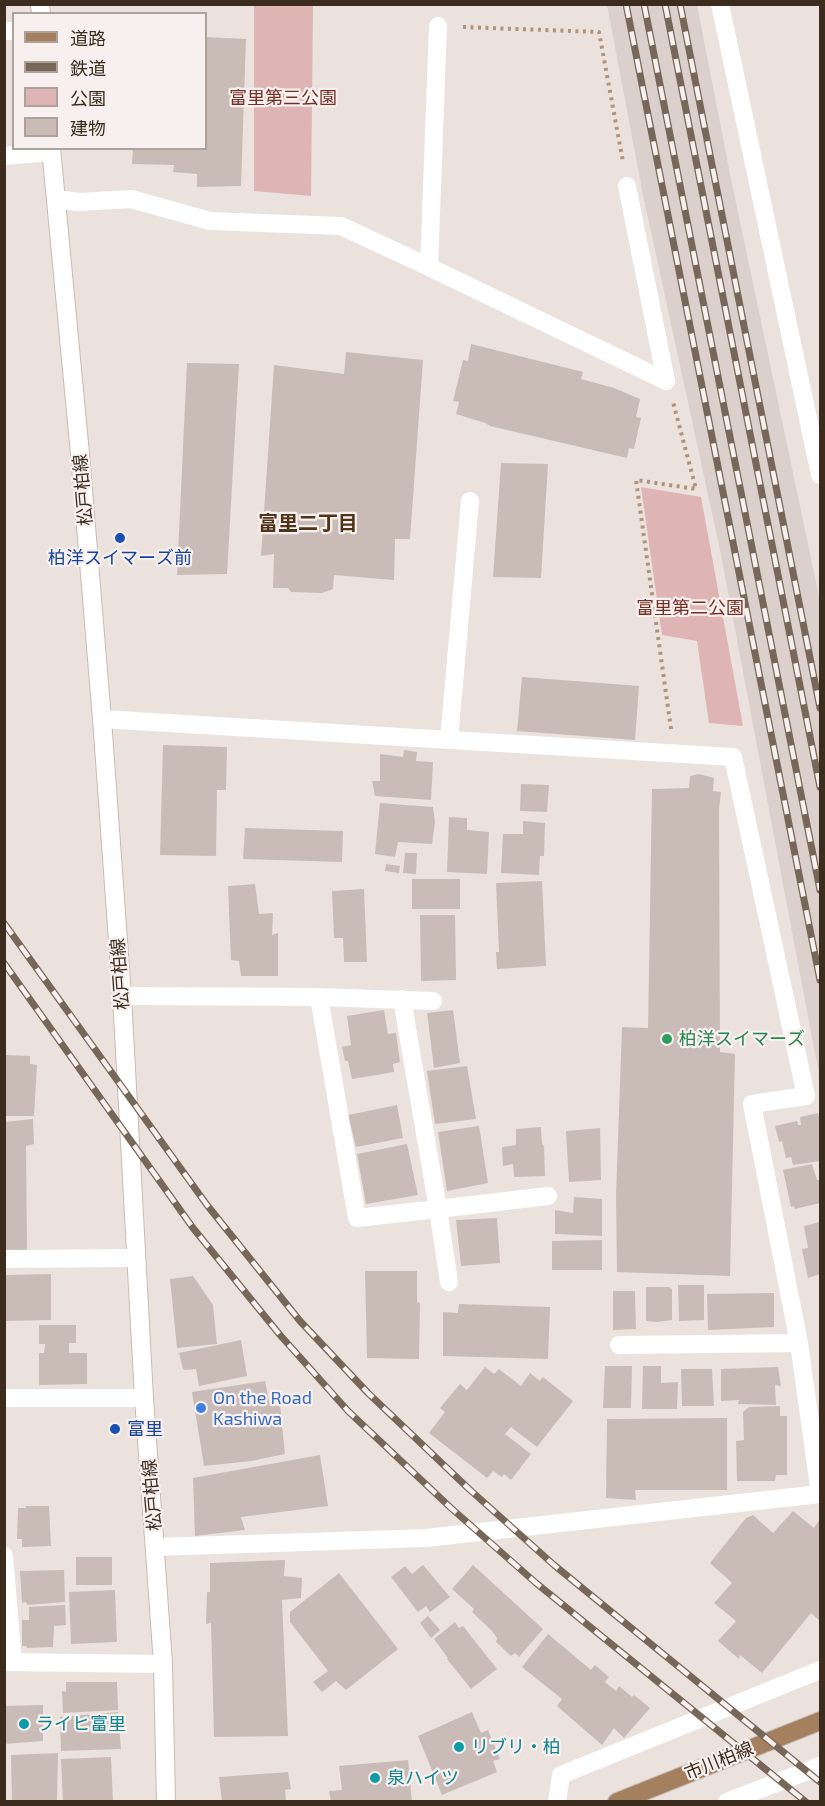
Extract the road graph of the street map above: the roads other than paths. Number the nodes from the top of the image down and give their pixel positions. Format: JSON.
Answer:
{"nodes":[{"id":1,"x":720,"y":4,"type":"edge"},
{"id":2,"x":438,"y":26,"type":"road end"},
{"id":3,"x":51,"y":150,"type":"edge"},
{"id":4,"x":4,"y":156,"type":"edge"},
{"id":5,"x":627,"y":186,"type":"road end"},
{"id":6,"x":56,"y":199,"type":"junction"},
{"id":7,"x":429,"y":267,"type":"junction"},
{"id":8,"x":820,"y":475,"type":"edge"},
{"id":9,"x":470,"y":501,"type":"dead end"},
{"id":10,"x":102,"y":719,"type":"junction"},
{"id":11,"x":449,"y":740,"type":"junction"},
{"id":12,"x":122,"y":996,"type":"junction"},
{"id":13,"x":319,"y":997,"type":"junction"},
{"id":14,"x":402,"y":999,"type":"junction"},
{"id":15,"x":433,"y":1001,"type":"dead end"},
{"id":16,"x":548,"y":1196,"type":"dead end"},
{"id":17,"x":438,"y":1209,"type":"junction"},
{"id":18,"x":135,"y":1258,"type":"junction"},
{"id":19,"x":4,"y":1259,"type":"edge"},
{"id":20,"x":449,"y":1282,"type":"dead end"},
{"id":21,"x":800,"y":1342,"type":"junction"},
{"id":22,"x":618,"y":1345,"type":"dead end"},
{"id":23,"x":4,"y":1398,"type":"edge"},
{"id":24,"x":144,"y":1398,"type":"junction"},
{"id":25,"x":820,"y":1494,"type":"edge"},
{"id":26,"x":156,"y":1546,"type":"junction"},
{"id":27,"x":4,"y":1557,"type":"edge"},
{"id":28,"x":9,"y":1662,"type":"edge"},
{"id":29,"x":163,"y":1664,"type":"junction"},
{"id":30,"x":820,"y":1670,"type":"edge"},
{"id":31,"x":820,"y":1720,"type":"edge"},
{"id":32,"x":820,"y":1766,"type":"edge"},
{"id":33,"x":166,"y":1802,"type":"edge"},
{"id":34,"x":557,"y":1802,"type":"edge"},
{"id":35,"x":617,"y":1802,"type":"edge"},
{"id":36,"x":727,"y":1802,"type":"edge"}],
"edges":[{"from":1,"to":8,"type":"street"},
{"from":2,"to":7,"type":"street"},
{"from":3,"to":4,"type":"street"},
{"from":3,"to":6,"type":"street","name":"松戸柏線"},
{"from":5,"to":7,"type":"street"},
{"from":6,"to":7,"type":"street"},
{"from":6,"to":10,"type":"street","name":"松戸柏線"},
{"from":9,"to":11,"type":"street"},
{"from":10,"to":11,"type":"street"},
{"from":10,"to":12,"type":"street","name":"松戸柏線"},
{"from":11,"to":21,"type":"street"},
{"from":12,"to":13,"type":"street"},
{"from":12,"to":18,"type":"street","name":"松戸柏線"},
{"from":13,"to":14,"type":"street"},
{"from":13,"to":17,"type":"street"},
{"from":14,"to":15,"type":"street"},
{"from":14,"to":17,"type":"street"},
{"from":16,"to":17,"type":"street"},
{"from":17,"to":20,"type":"street"},
{"from":18,"to":19,"type":"street"},
{"from":18,"to":24,"type":"street","name":"松戸柏線"},
{"from":21,"to":22,"type":"street"},
{"from":21,"to":25,"type":"street"},
{"from":23,"to":24,"type":"street"},
{"from":24,"to":26,"type":"street","name":"松戸柏線"},
{"from":25,"to":26,"type":"street"},
{"from":26,"to":29,"type":"street","name":"松戸柏線"},
{"from":27,"to":28,"type":"street"},
{"from":28,"to":29,"type":"street"},
{"from":29,"to":33,"type":"street","name":"松戸柏線"},
{"from":30,"to":34,"type":"street"},
{"from":31,"to":35,"type":"main road","name":"市川柏線"},
{"from":32,"to":36,"type":"street"}]}
